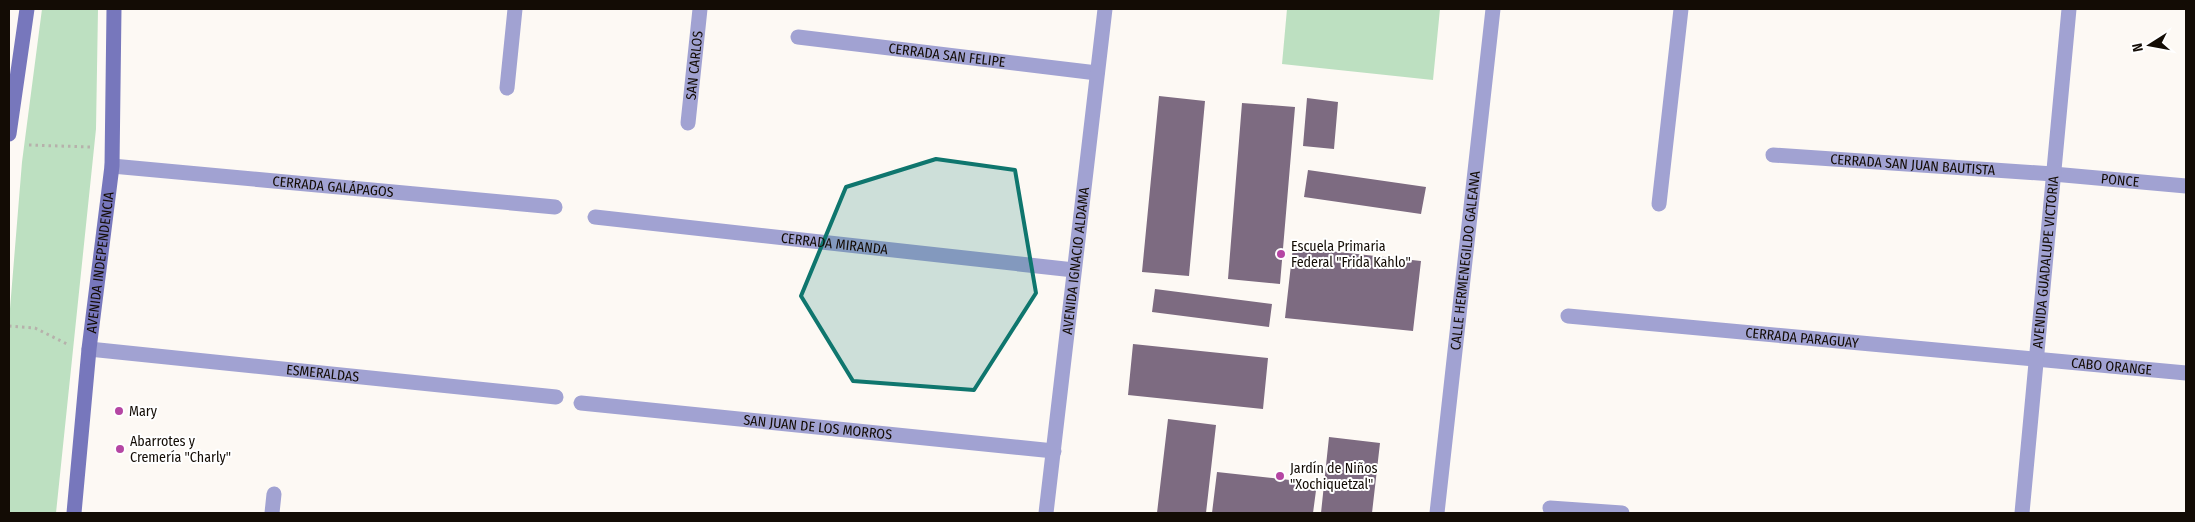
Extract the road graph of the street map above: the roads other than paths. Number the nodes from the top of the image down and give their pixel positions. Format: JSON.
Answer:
{"nodes":[{"id":1,"x":27,"y":9,"type":"edge"},
{"id":2,"x":114,"y":9,"type":"edge"},
{"id":3,"x":516,"y":9,"type":"edge"},
{"id":4,"x":700,"y":9,"type":"edge"},
{"id":5,"x":1105,"y":9,"type":"edge"},
{"id":6,"x":1493,"y":9,"type":"edge"},
{"id":7,"x":1681,"y":9,"type":"edge"},
{"id":8,"x":2069,"y":9,"type":"edge"},
{"id":9,"x":798,"y":37,"type":"dead end"},
{"id":10,"x":1097,"y":73,"type":"junction"},
{"id":11,"x":506,"y":88,"type":"dead end"},
{"id":12,"x":688,"y":123,"type":"dead end"},
{"id":13,"x":9,"y":134,"type":"edge"},
{"id":14,"x":1773,"y":155,"type":"dead end"},
{"id":15,"x":112,"y":166,"type":"junction"},
{"id":16,"x":2053,"y":174,"type":"junction"},
{"id":17,"x":2186,"y":186,"type":"edge"},
{"id":18,"x":1659,"y":204,"type":"dead end"},
{"id":19,"x":555,"y":207,"type":"dead end"},
{"id":20,"x":595,"y":217,"type":"dead end"},
{"id":21,"x":1074,"y":270,"type":"junction"},
{"id":22,"x":1568,"y":316,"type":"dead end"},
{"id":23,"x":89,"y":352,"type":"junction"},
{"id":24,"x":2036,"y":359,"type":"junction"},
{"id":25,"x":2186,"y":373,"type":"edge"},
{"id":26,"x":556,"y":397,"type":"dead end"},
{"id":27,"x":581,"y":403,"type":"dead end"},
{"id":28,"x":1054,"y":451,"type":"junction"},
{"id":29,"x":274,"y":494,"type":"dead end"},
{"id":30,"x":1550,"y":508,"type":"dead end"},
{"id":31,"x":74,"y":513,"type":"edge"},
{"id":32,"x":272,"y":513,"type":"edge"},
{"id":33,"x":1046,"y":513,"type":"edge"},
{"id":34,"x":1437,"y":513,"type":"edge"},
{"id":35,"x":1622,"y":513,"type":"edge"},
{"id":36,"x":2022,"y":513,"type":"edge"}],
"edges":[{"from":1,"to":13,"type":"main road"},
{"from":2,"to":15,"type":"main road","name":"AVENIDA INDEPENDENCIA"},
{"from":3,"to":11,"type":"street"},
{"from":4,"to":12,"type":"street","name":"SAN CARLOS"},
{"from":5,"to":10,"type":"street","name":"AVENIDA IGNACIO ALDAMA"},
{"from":6,"to":34,"type":"street","name":"CALLE HERMENEGILDO GALEANA"},
{"from":7,"to":18,"type":"street"},
{"from":8,"to":16,"type":"street","name":"AVENIDA GUADALUPE VICTORIA"},
{"from":9,"to":10,"type":"street","name":"CERRADA SAN FELIPE"},
{"from":10,"to":21,"type":"street","name":"AVENIDA IGNACIO ALDAMA"},
{"from":14,"to":16,"type":"street","name":"CERRADA SAN JUAN BAUTISTA"},
{"from":15,"to":19,"type":"street","name":"CERRADA GALÁPAGOS"},
{"from":15,"to":23,"type":"main road","name":"AVENIDA INDEPENDENCIA"},
{"from":16,"to":17,"type":"street","name":"PONCE"},
{"from":16,"to":24,"type":"street","name":"AVENIDA GUADALUPE VICTORIA"},
{"from":20,"to":21,"type":"street","name":"CERRADA MIRANDA"},
{"from":21,"to":28,"type":"street","name":"AVENIDA IGNACIO ALDAMA"},
{"from":22,"to":24,"type":"street","name":"CERRADA PARAGUAY"},
{"from":23,"to":26,"type":"street","name":"ESMERALDAS"},
{"from":23,"to":31,"type":"main road","name":"AVENIDA INDEPENDENCIA"},
{"from":24,"to":25,"type":"street","name":"CABO ORANGE"},
{"from":24,"to":36,"type":"street","name":"AVENIDA GUADALUPE VICTORIA"},
{"from":27,"to":28,"type":"street","name":"SAN JUAN DE LOS MORROS"},
{"from":28,"to":33,"type":"street","name":"AVENIDA IGNACIO ALDAMA"},
{"from":29,"to":32,"type":"street"},
{"from":30,"to":35,"type":"street"}]}
